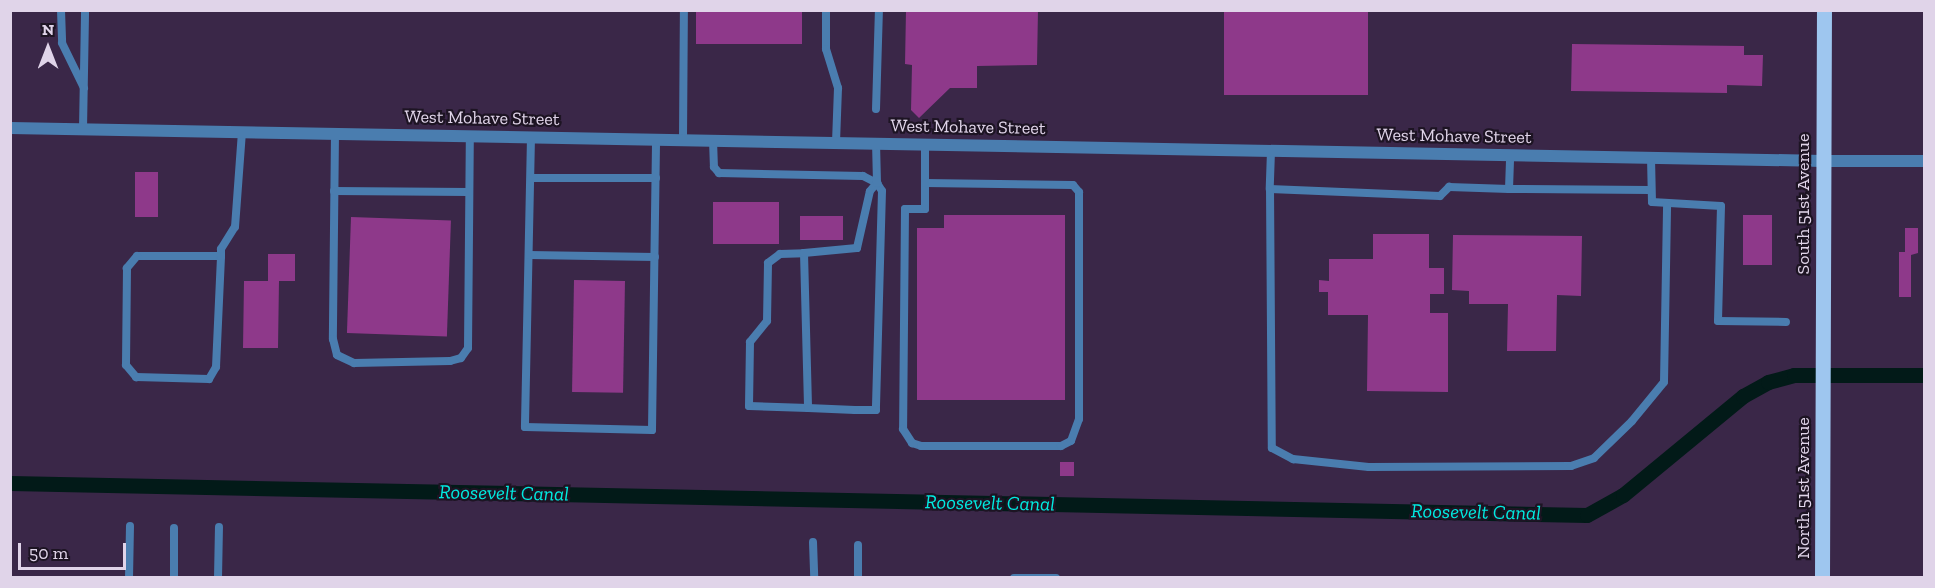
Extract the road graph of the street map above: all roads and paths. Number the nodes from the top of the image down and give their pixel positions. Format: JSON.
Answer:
{"nodes":[{"id":1,"x":61,"y":10,"type":"edge"},
{"id":2,"x":85,"y":10,"type":"edge"},
{"id":3,"x":684,"y":10,"type":"edge"},
{"id":4,"x":826,"y":10,"type":"edge"},
{"id":5,"x":879,"y":10,"type":"edge"},
{"id":6,"x":1824,"y":10,"type":"edge"},
{"id":7,"x":84,"y":89,"type":"junction"},
{"id":8,"x":876,"y":109,"type":"dead end"},
{"id":9,"x":10,"y":128,"type":"edge"},
{"id":10,"x":83,"y":129,"type":"junction"},
{"id":11,"x":242,"y":132,"type":"junction"},
{"id":12,"x":335,"y":133,"type":"junction"},
{"id":13,"x":470,"y":136,"type":"junction"},
{"id":14,"x":531,"y":137,"type":"junction"},
{"id":15,"x":656,"y":139,"type":"junction"},
{"id":16,"x":682,"y":139,"type":"junction"},
{"id":17,"x":713,"y":140,"type":"junction"},
{"id":18,"x":836,"y":142,"type":"junction"},
{"id":19,"x":876,"y":143,"type":"junction"},
{"id":20,"x":925,"y":144,"type":"junction"},
{"id":21,"x":1271,"y":151,"type":"junction"},
{"id":22,"x":1510,"y":156,"type":"junction"},
{"id":23,"x":1651,"y":158,"type":"junction"},
{"id":24,"x":1823,"y":161,"type":"junction"},
{"id":25,"x":1924,"y":161,"type":"edge"},
{"id":26,"x":531,"y":178,"type":"junction"},
{"id":27,"x":656,"y":178,"type":"junction"},
{"id":28,"x":877,"y":183,"type":"junction"},
{"id":29,"x":925,"y":183,"type":"junction"},
{"id":30,"x":1270,"y":189,"type":"junction"},
{"id":31,"x":1509,"y":189,"type":"junction"},
{"id":32,"x":1650,"y":189,"type":"junction"},
{"id":33,"x":334,"y":191,"type":"junction"},
{"id":34,"x":469,"y":192,"type":"junction"},
{"id":35,"x":1667,"y":205,"type":"junction"},
{"id":36,"x":804,"y":253,"type":"junction"},
{"id":37,"x":529,"y":255,"type":"junction"},
{"id":38,"x":221,"y":256,"type":"junction"},
{"id":39,"x":655,"y":257,"type":"junction"},
{"id":40,"x":1786,"y":322,"type":"dead end"},
{"id":41,"x":1823,"y":398,"type":"joint"},
{"id":42,"x":808,"y":408,"type":"junction"},
{"id":43,"x":130,"y":526,"type":"dead end"},
{"id":44,"x":219,"y":527,"type":"dead end"},
{"id":45,"x":174,"y":528,"type":"dead end"},
{"id":46,"x":813,"y":542,"type":"dead end"},
{"id":47,"x":858,"y":545,"type":"dead end"},
{"id":48,"x":129,"y":578,"type":"edge"},
{"id":49,"x":174,"y":578,"type":"edge"},
{"id":50,"x":218,"y":578,"type":"edge"},
{"id":51,"x":814,"y":578,"type":"edge"},
{"id":52,"x":858,"y":578,"type":"edge"},
{"id":53,"x":1014,"y":578,"type":"edge"},
{"id":54,"x":1056,"y":578,"type":"edge"},
{"id":55,"x":1822,"y":578,"type":"edge"}],
"edges":[{"from":1,"to":7,"type":"lane"},
{"from":2,"to":7,"type":"lane"},
{"from":3,"to":16,"type":"lane"},
{"from":4,"to":18,"type":"lane"},
{"from":5,"to":8,"type":"lane"},
{"from":6,"to":24,"type":"main road","name":"South 51st Avenue"},
{"from":7,"to":10,"type":"lane"},
{"from":9,"to":10,"type":"street","name":"West Mohave Street"},
{"from":10,"to":11,"type":"street","name":"West Mohave Street"},
{"from":11,"to":12,"type":"street","name":"West Mohave Street"},
{"from":11,"to":38,"type":"lane"},
{"from":12,"to":13,"type":"street","name":"West Mohave Street"},
{"from":12,"to":33,"type":"lane"},
{"from":13,"to":14,"type":"street","name":"West Mohave Street"},
{"from":13,"to":34,"type":"lane"},
{"from":14,"to":15,"type":"street","name":"West Mohave Street"},
{"from":14,"to":26,"type":"lane"},
{"from":15,"to":16,"type":"street","name":"West Mohave Street"},
{"from":15,"to":27,"type":"lane"},
{"from":16,"to":17,"type":"street","name":"West Mohave Street"},
{"from":17,"to":18,"type":"street","name":"West Mohave Street"},
{"from":17,"to":28,"type":"lane"},
{"from":18,"to":19,"type":"street","name":"West Mohave Street"},
{"from":19,"to":20,"type":"street","name":"West Mohave Street"},
{"from":19,"to":28,"type":"lane"},
{"from":20,"to":21,"type":"street","name":"West Mohave Street"},
{"from":20,"to":29,"type":"lane"},
{"from":21,"to":22,"type":"street","name":"West Mohave Street"},
{"from":21,"to":30,"type":"lane"},
{"from":22,"to":23,"type":"street","name":"West Mohave Street"},
{"from":22,"to":31,"type":"lane"},
{"from":23,"to":24,"type":"street","name":"West Mohave Street"},
{"from":23,"to":32,"type":"lane"},
{"from":24,"to":25,"type":"street","name":"West Mohave Street"},
{"from":24,"to":41,"type":"main road","name":"South 51st Avenue"},
{"from":26,"to":27,"type":"lane"},
{"from":26,"to":37,"type":"lane"},
{"from":27,"to":39,"type":"lane"},
{"from":28,"to":36,"type":"lane"},
{"from":28,"to":42,"type":"lane"},
{"from":29,"to":29,"type":"lane"},
{"from":30,"to":31,"type":"lane"},
{"from":30,"to":35,"type":"lane"},
{"from":31,"to":32,"type":"lane"},
{"from":32,"to":35,"type":"lane"},
{"from":33,"to":34,"type":"lane"},
{"from":33,"to":34,"type":"lane"},
{"from":35,"to":40,"type":"lane"},
{"from":36,"to":42,"type":"lane"},
{"from":36,"to":42,"type":"lane"},
{"from":37,"to":39,"type":"lane"},
{"from":37,"to":39,"type":"lane"},
{"from":38,"to":38,"type":"lane"},
{"from":41,"to":55,"type":"main road","name":"North 51st Avenue"},
{"from":43,"to":48,"type":"lane"},
{"from":44,"to":50,"type":"lane"},
{"from":45,"to":49,"type":"lane"},
{"from":46,"to":51,"type":"lane"},
{"from":47,"to":52,"type":"lane"},
{"from":53,"to":54,"type":"lane"}]}
